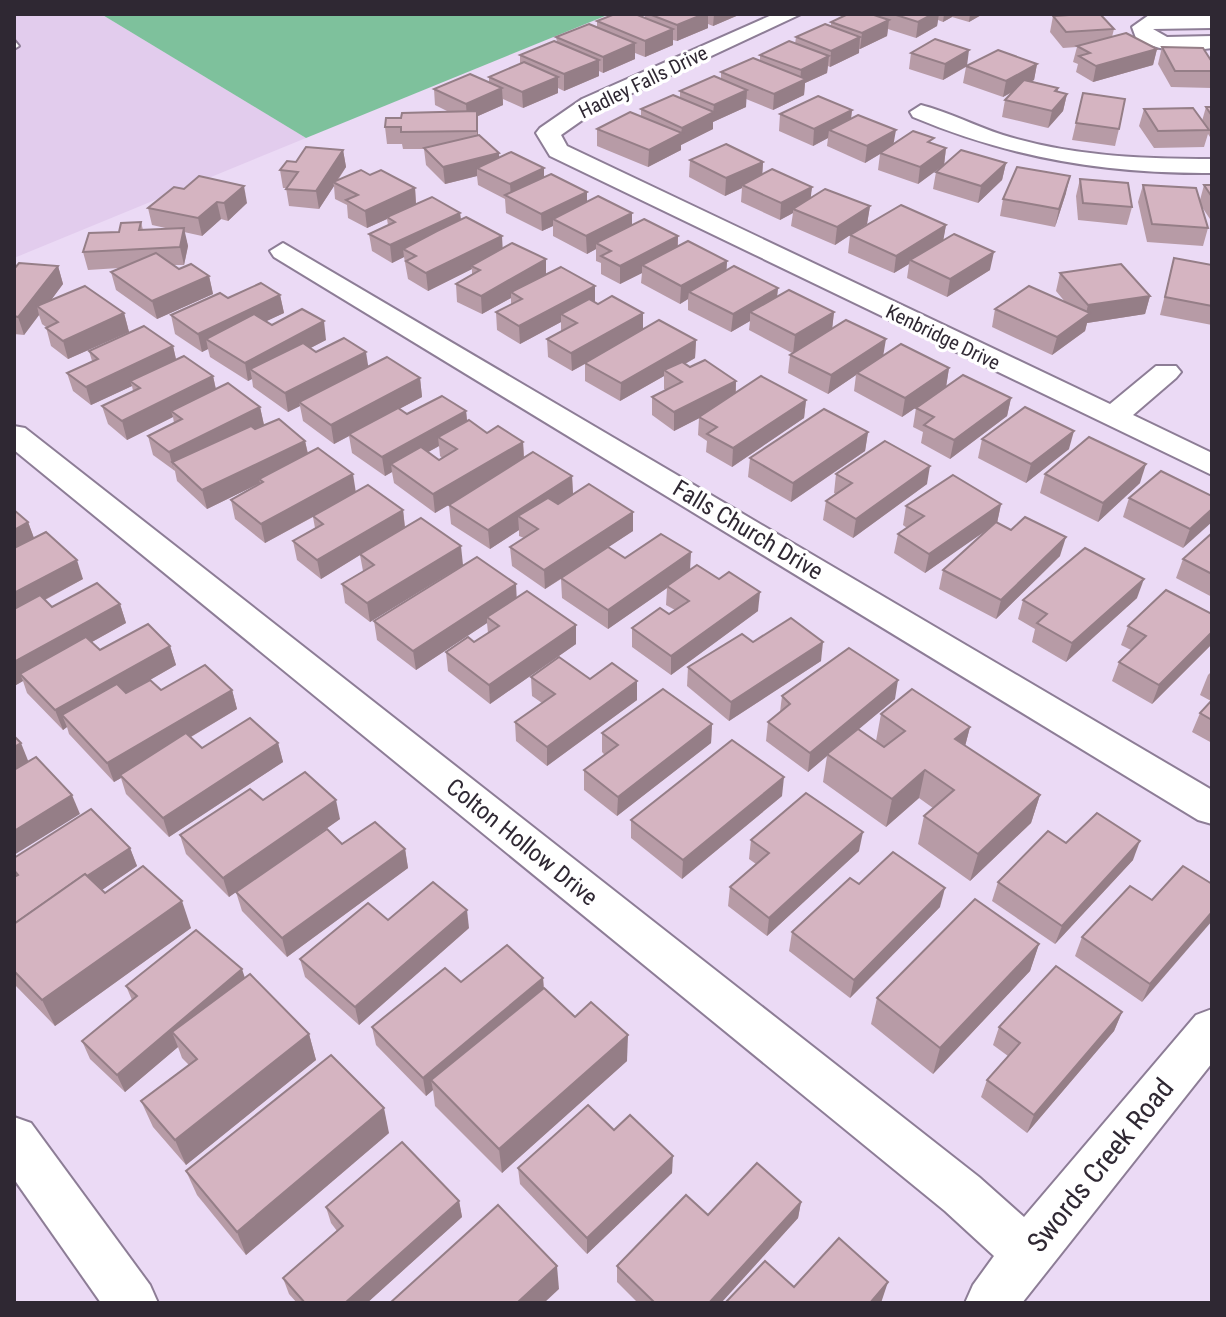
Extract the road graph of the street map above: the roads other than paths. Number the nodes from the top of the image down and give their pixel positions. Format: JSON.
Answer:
{"nodes":[{"id":1,"x":791,"y":14,"type":"edge"},
{"id":2,"x":1212,"y":22,"type":"edge"},
{"id":3,"x":1212,"y":42,"type":"edge"},
{"id":4,"x":921,"y":112,"type":"dead end"},
{"id":5,"x":1212,"y":166,"type":"edge"},
{"id":6,"x":674,"y":208,"type":"joint"},
{"id":7,"x":283,"y":251,"type":"dead end"},
{"id":8,"x":1166,"y":372,"type":"dead end"},
{"id":9,"x":1112,"y":418,"type":"junction"},
{"id":10,"x":14,"y":435,"type":"edge"},
{"id":11,"x":1212,"y":465,"type":"edge"},
{"id":12,"x":1212,"y":809,"type":"edge"},
{"id":13,"x":1212,"y":1029,"type":"edge"},
{"id":14,"x":14,"y":1139,"type":"edge"},
{"id":15,"x":1027,"y":1252,"type":"junction"},
{"id":16,"x":132,"y":1303,"type":"edge"},
{"id":17,"x":991,"y":1303,"type":"edge"}],
"edges":[{"from":1,"to":6,"type":"street","name":"Hadley Falls Drive"},
{"from":2,"to":3,"type":"street"},
{"from":4,"to":5,"type":"street"},
{"from":6,"to":9,"type":"street","name":"Kenbridge Drive"},
{"from":7,"to":12,"type":"street","name":"Falls Church Drive"},
{"from":8,"to":9,"type":"street"},
{"from":9,"to":11,"type":"street","name":"Kenbridge Drive"},
{"from":10,"to":15,"type":"street","name":"Colton Hollow Drive"},
{"from":13,"to":15,"type":"street","name":"Swords Creek Road"},
{"from":14,"to":16,"type":"street"},
{"from":15,"to":17,"type":"street","name":"Swords Creek Road"}]}
